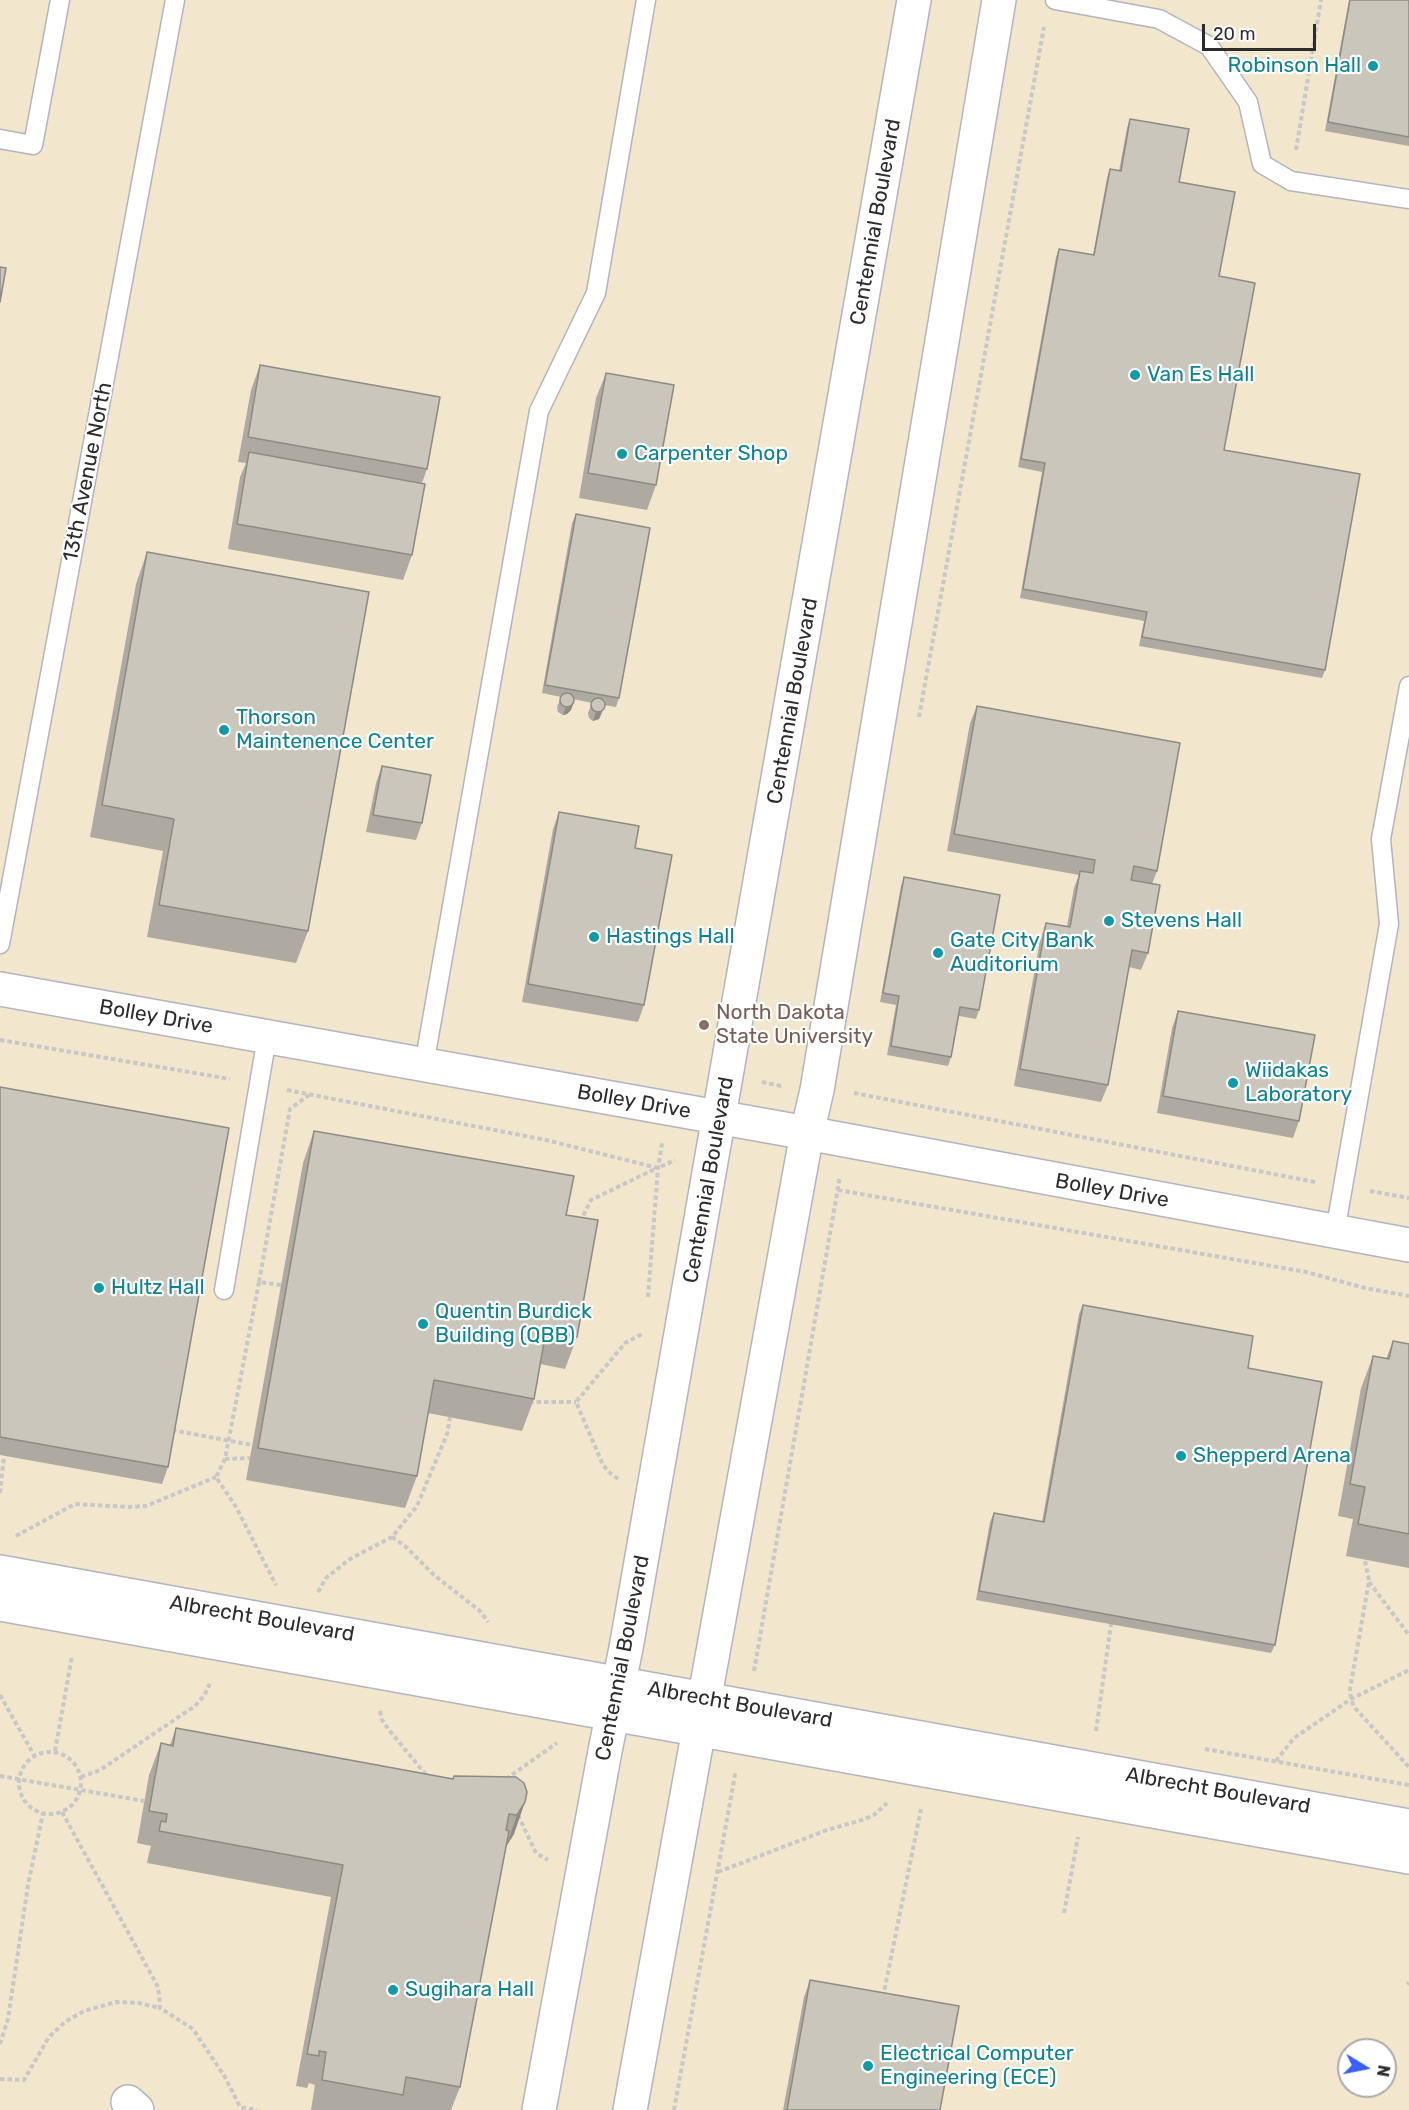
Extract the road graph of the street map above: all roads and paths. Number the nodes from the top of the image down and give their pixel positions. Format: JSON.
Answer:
{"nodes":[{"id":1,"x":60,"y":0,"type":"edge"},
{"id":2,"x":175,"y":0,"type":"edge"},
{"id":3,"x":646,"y":0,"type":"edge"},
{"id":4,"x":914,"y":0,"type":"edge"},
{"id":5,"x":999,"y":0,"type":"edge"},
{"id":6,"x":1055,"y":0,"type":"edge"},
{"id":7,"x":1321,"y":0,"type":"edge"},
{"id":8,"x":1046,"y":18,"type":"dead end"},
{"id":9,"x":0,"y":139,"type":"edge"},
{"id":10,"x":1291,"y":180,"type":"junction"},
{"id":11,"x":1409,"y":199,"type":"edge"},
{"id":12,"x":1409,"y":686,"type":"edge"},
{"id":13,"x":917,"y":726,"type":"dead end"},
{"id":14,"x":0,"y":944,"type":"edge"},
{"id":15,"x":0,"y":989,"type":"edge"},
{"id":16,"x":267,"y":1037,"type":"junction"},
{"id":17,"x":424,"y":1065,"type":"junction"},
{"id":18,"x":856,"y":1082,"type":"dead end"},
{"id":19,"x":726,"y":1084,"type":"junction"},
{"id":20,"x":818,"y":1089,"type":"junction"},
{"id":21,"x":854,"y":1093,"type":"junction"},
{"id":22,"x":310,"y":1094,"type":"dead end"},
{"id":23,"x":668,"y":1108,"type":"junction"},
{"id":24,"x":720,"y":1118,"type":"junction"},
{"id":25,"x":807,"y":1133,"type":"junction"},
{"id":26,"x":843,"y":1141,"type":"junction"},
{"id":27,"x":658,"y":1168,"type":"junction"},
{"id":28,"x":1343,"y":1187,"type":"junction"},
{"id":29,"x":1409,"y":1198,"type":"edge"},
{"id":30,"x":576,"y":1229,"type":"edge"},
{"id":31,"x":1335,"y":1232,"type":"junction"},
{"id":32,"x":1409,"y":1245,"type":"edge"},
{"id":33,"x":259,"y":1282,"type":"junction"},
{"id":34,"x":280,"y":1285,"type":"dead end"},
{"id":35,"x":224,"y":1290,"type":"dead end"},
{"id":36,"x":647,"y":1309,"type":"dead end"},
{"id":37,"x":643,"y":1344,"type":"dead end"},
{"id":38,"x":527,"y":1402,"type":"edge"},
{"id":39,"x":576,"y":1402,"type":"junction"},
{"id":40,"x":450,"y":1417,"type":"edge"},
{"id":41,"x":172,"y":1430,"type":"edge"},
{"id":42,"x":252,"y":1445,"type":"dead end"},
{"id":43,"x":4,"y":1456,"type":"edge"},
{"id":44,"x":250,"y":1458,"type":"dead end"},
{"id":45,"x":225,"y":1459,"type":"junction"},
{"id":46,"x":621,"y":1468,"type":"dead end"},
{"id":47,"x":216,"y":1477,"type":"junction"},
{"id":48,"x":0,"y":1492,"type":"edge"},
{"id":49,"x":392,"y":1537,"type":"junction"},
{"id":50,"x":10,"y":1539,"type":"dead end"},
{"id":51,"x":1365,"y":1561,"type":"edge"},
{"id":52,"x":0,"y":1572,"type":"edge"},
{"id":53,"x":1369,"y":1581,"type":"junction"},
{"id":54,"x":276,"y":1586,"type":"dead end"},
{"id":55,"x":318,"y":1593,"type":"dead end"},
{"id":56,"x":0,"y":1604,"type":"edge"},
{"id":57,"x":489,"y":1623,"type":"dead end"},
{"id":58,"x":1111,"y":1624,"type":"edge"},
{"id":59,"x":1409,"y":1635,"type":"edge"},
{"id":60,"x":72,"y":1656,"type":"dead end"},
{"id":61,"x":1409,"y":1670,"type":"edge"},
{"id":62,"x":754,"y":1671,"type":"dead end"},
{"id":63,"x":211,"y":1681,"type":"dead end"},
{"id":64,"x":0,"y":1695,"type":"edge"},
{"id":65,"x":616,"y":1699,"type":"junction"},
{"id":66,"x":1351,"y":1699,"type":"junction"},
{"id":67,"x":380,"y":1711,"type":"dead end"},
{"id":68,"x":702,"y":1715,"type":"junction"},
{"id":69,"x":1096,"y":1731,"type":"dead end"},
{"id":70,"x":557,"y":1743,"type":"dead end"},
{"id":71,"x":55,"y":1751,"type":"junction"},
{"id":72,"x":34,"y":1755,"type":"junction"},
{"id":73,"x":1276,"y":1761,"type":"dead end"},
{"id":74,"x":1409,"y":1767,"type":"edge"},
{"id":75,"x":735,"y":1775,"type":"dead end"},
{"id":76,"x":0,"y":1776,"type":"edge"},
{"id":77,"x":427,"y":1776,"type":"edge"},
{"id":78,"x":81,"y":1777,"type":"junction"},
{"id":79,"x":502,"y":1782,"type":"edge"},
{"id":80,"x":144,"y":1801,"type":"dead end"},
{"id":81,"x":887,"y":1803,"type":"dead end"},
{"id":82,"x":921,"y":1809,"type":"dead end"},
{"id":83,"x":515,"y":1811,"type":"edge"},
{"id":84,"x":62,"y":1812,"type":"junction"},
{"id":85,"x":43,"y":1814,"type":"junction"},
{"id":86,"x":1409,"y":1826,"type":"edge"},
{"id":87,"x":1078,"y":1837,"type":"dead end"},
{"id":88,"x":1409,"y":1857,"type":"edge"},
{"id":89,"x":548,"y":1861,"type":"dead end"},
{"id":90,"x":717,"y":1873,"type":"junction"},
{"id":91,"x":1064,"y":1913,"type":"dead end"},
{"id":92,"x":883,"y":1999,"type":"edge"},
{"id":93,"x":160,"y":2008,"type":"junction"},
{"id":94,"x":0,"y":2044,"type":"edge"},
{"id":95,"x":0,"y":2079,"type":"edge"},
{"id":96,"x":257,"y":2110,"type":"edge"},
{"id":97,"x":539,"y":2110,"type":"edge"},
{"id":98,"x":630,"y":2110,"type":"edge"},
{"id":99,"x":674,"y":2110,"type":"edge"}],
"edges":[{"from":1,"to":9,"type":"lane"},
{"from":2,"to":14,"type":"lane","name":"13th Avenue North"},
{"from":3,"to":17,"type":"lane"},
{"from":4,"to":19,"type":"street","name":"Centennial Boulevard"},
{"from":5,"to":20,"type":"street"},
{"from":6,"to":10,"type":"lane"},
{"from":7,"to":10,"type":"path"},
{"from":8,"to":13,"type":"path"},
{"from":10,"to":11,"type":"lane"},
{"from":12,"to":28,"type":"lane"},
{"from":15,"to":16,"type":"street","name":"Bolley Drive"},
{"from":16,"to":17,"type":"street","name":"Bolley Drive"},
{"from":16,"to":35,"type":"lane"},
{"from":17,"to":23,"type":"street","name":"Bolley Drive"},
{"from":18,"to":21,"type":"path"},
{"from":19,"to":20,"type":"path"},
{"from":19,"to":24,"type":"street","name":"Centennial Boulevard"},
{"from":20,"to":21,"type":"path"},
{"from":20,"to":25,"type":"street"},
{"from":21,"to":26,"type":"path"},
{"from":21,"to":28,"type":"path"},
{"from":22,"to":33,"type":"path"},
{"from":23,"to":24,"type":"street","name":"Bolley Drive"},
{"from":23,"to":27,"type":"path"},
{"from":24,"to":25,"type":"street","name":"Bolley Drive"},
{"from":24,"to":65,"type":"street","name":"Centennial Boulevard"},
{"from":25,"to":26,"type":"street","name":"Bolley Drive"},
{"from":25,"to":68,"type":"street"},
{"from":26,"to":31,"type":"street","name":"Bolley Drive"},
{"from":26,"to":62,"type":"path"},
{"from":27,"to":30,"type":"path"},
{"from":27,"to":36,"type":"path"},
{"from":28,"to":29,"type":"path"},
{"from":28,"to":31,"type":"lane"},
{"from":31,"to":32,"type":"street","name":"Bolley Drive"},
{"from":33,"to":34,"type":"path"},
{"from":33,"to":45,"type":"path"},
{"from":37,"to":39,"type":"path"},
{"from":38,"to":39,"type":"path"},
{"from":39,"to":46,"type":"path"},
{"from":40,"to":49,"type":"path"},
{"from":41,"to":42,"type":"path","bridge":true},
{"from":43,"to":48,"type":"path"},
{"from":44,"to":45,"type":"path"},
{"from":45,"to":47,"type":"path"},
{"from":47,"to":50,"type":"path"},
{"from":47,"to":54,"type":"path"},
{"from":49,"to":55,"type":"path"},
{"from":49,"to":57,"type":"path"},
{"from":51,"to":53,"type":"path"},
{"from":52,"to":65,"type":"street","name":"Albrecht Boulevard"},
{"from":53,"to":59,"type":"path"},
{"from":53,"to":66,"type":"path"},
{"from":56,"to":65,"type":"street","name":"Albrecht Boulevard"},
{"from":58,"to":69,"type":"path"},
{"from":60,"to":71,"type":"path"},
{"from":61,"to":66,"type":"path"},
{"from":63,"to":78,"type":"path"},
{"from":64,"to":72,"type":"path"},
{"from":65,"to":68,"type":"street","name":"Albrecht Boulevard"},
{"from":65,"to":97,"type":"street","name":"Centennial Boulevard"},
{"from":66,"to":73,"type":"path"},
{"from":66,"to":74,"type":"path"},
{"from":67,"to":77,"type":"path"},
{"from":68,"to":86,"type":"street","name":"Albrecht Boulevard"},
{"from":68,"to":88,"type":"street","name":"Albrecht Boulevard"},
{"from":68,"to":98,"type":"street"},
{"from":70,"to":79,"type":"path"},
{"from":71,"to":72,"type":"path"},
{"from":71,"to":78,"type":"path"},
{"from":72,"to":85,"type":"path"},
{"from":75,"to":90,"type":"path"},
{"from":76,"to":80,"type":"path","bridge":true},
{"from":78,"to":84,"type":"path"},
{"from":81,"to":90,"type":"path"},
{"from":82,"to":92,"type":"path"},
{"from":83,"to":89,"type":"path"},
{"from":84,"to":85,"type":"path"},
{"from":84,"to":93,"type":"path"},
{"from":85,"to":94,"type":"path"},
{"from":87,"to":91,"type":"path"},
{"from":90,"to":99,"type":"path"},
{"from":93,"to":95,"type":"path"},
{"from":93,"to":96,"type":"path"}]}
